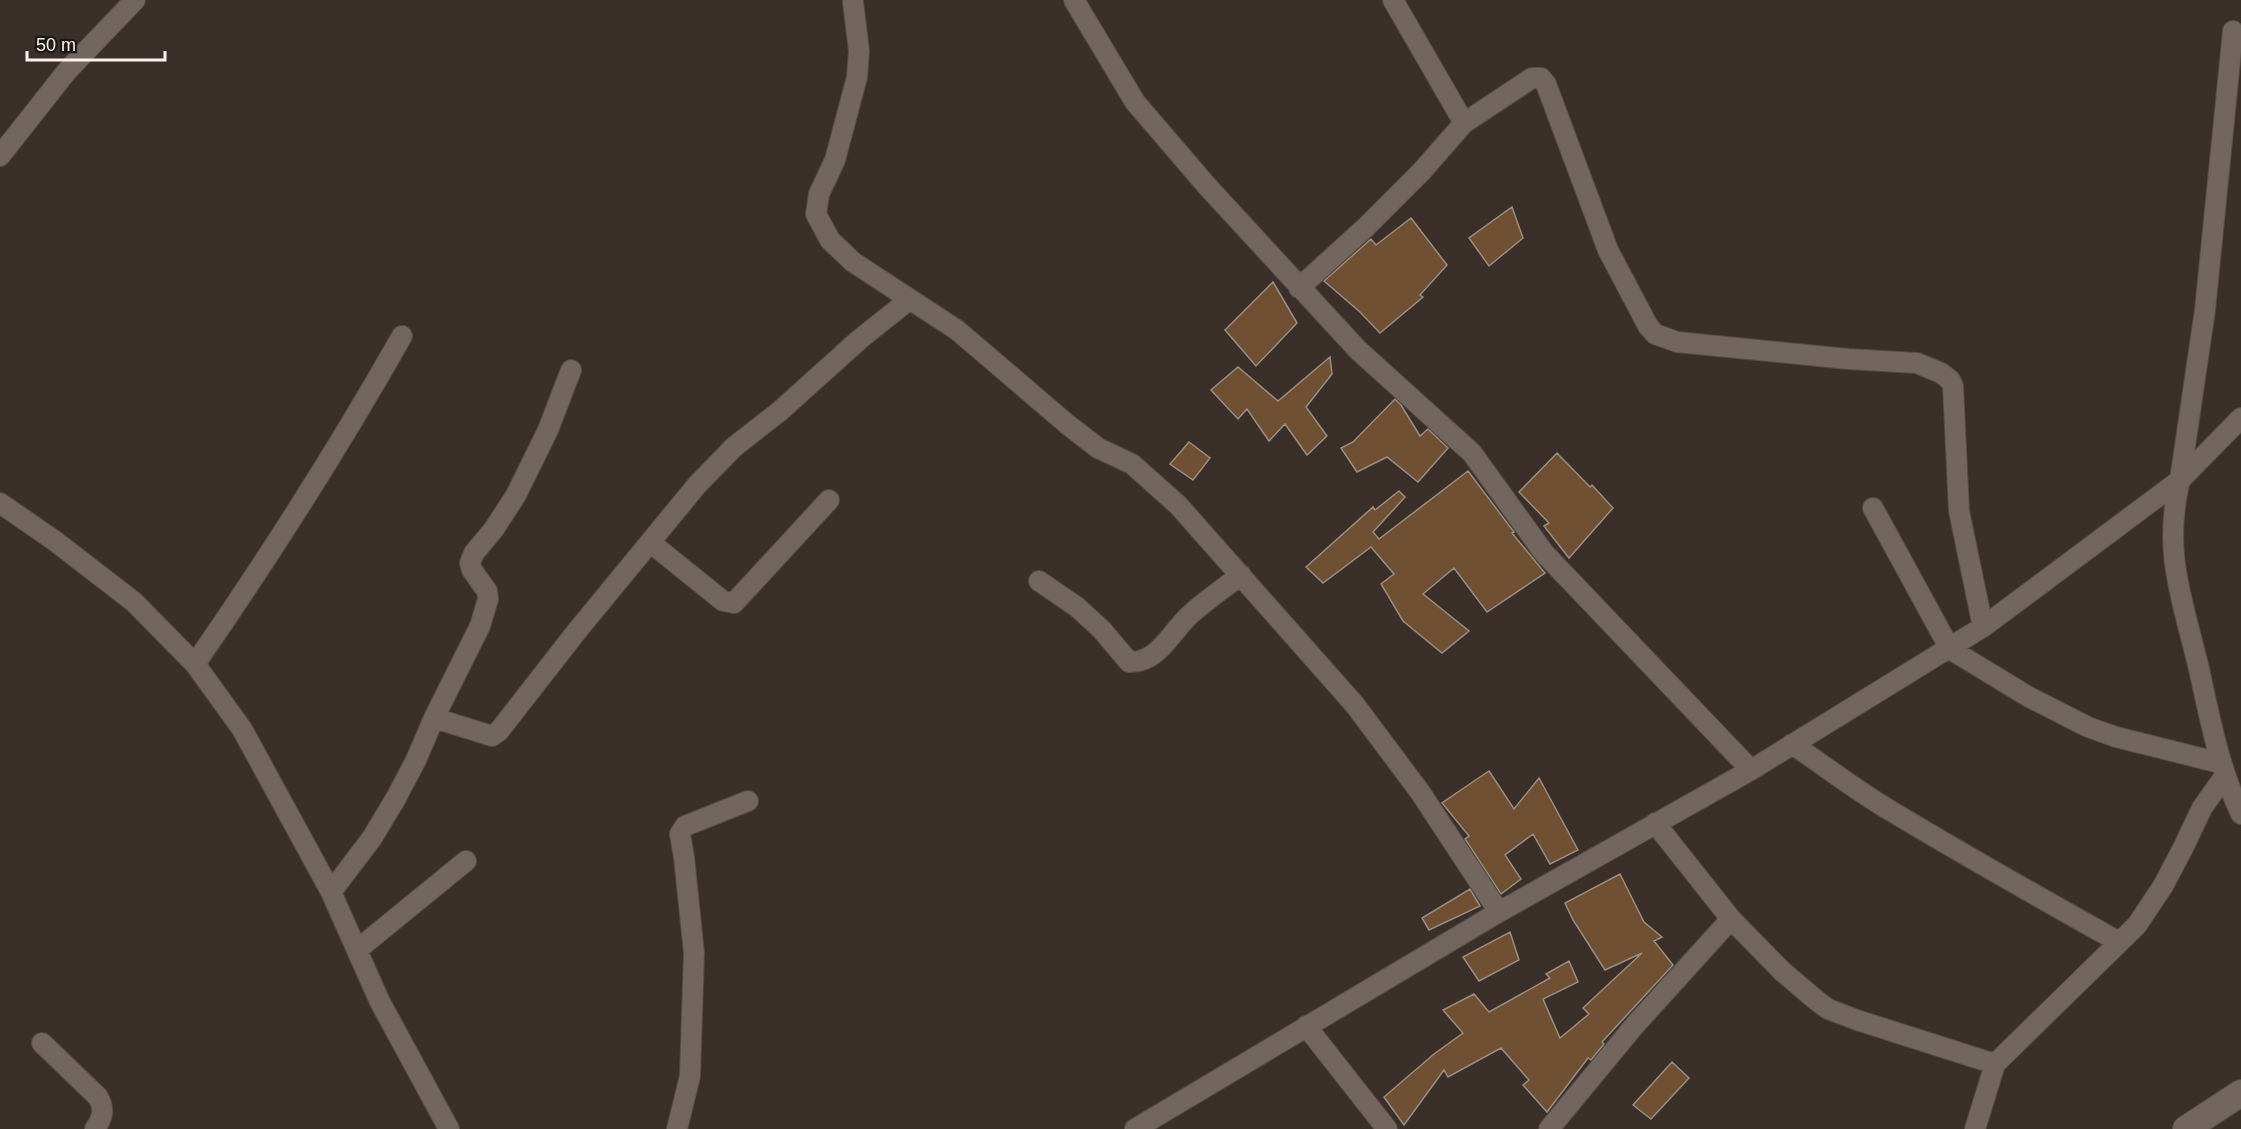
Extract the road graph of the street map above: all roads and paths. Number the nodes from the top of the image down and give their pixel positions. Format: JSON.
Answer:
{"nodes":[{"id":1,"x":135,"y":0,"type":"edge"},
{"id":2,"x":1074,"y":0,"type":"edge"},
{"id":3,"x":1393,"y":0,"type":"edge"},
{"id":4,"x":853,"y":2,"type":"dead end"},
{"id":5,"x":2233,"y":32,"type":"dead end"},
{"id":6,"x":1464,"y":123,"type":"junction"},
{"id":7,"x":0,"y":156,"type":"edge"},
{"id":8,"x":1299,"y":288,"type":"junction"},
{"id":9,"x":909,"y":300,"type":"junction"},
{"id":10,"x":402,"y":336,"type":"dead end"},
{"id":11,"x":571,"y":370,"type":"dead end"},
{"id":12,"x":2241,"y":418,"type":"edge"},
{"id":13,"x":2180,"y":480,"type":"junction"},
{"id":14,"x":829,"y":500,"type":"dead end"},
{"id":15,"x":0,"y":503,"type":"edge"},
{"id":16,"x":1873,"y":508,"type":"dead end"},
{"id":17,"x":651,"y":543,"type":"junction"},
{"id":18,"x":1241,"y":575,"type":"junction"},
{"id":19,"x":1039,"y":580,"type":"dead end"},
{"id":20,"x":1983,"y":627,"type":"junction"},
{"id":21,"x":1950,"y":648,"type":"junction"},
{"id":22,"x":195,"y":664,"type":"junction"},
{"id":23,"x":434,"y":718,"type":"junction"},
{"id":24,"x":1792,"y":744,"type":"junction"},
{"id":25,"x":1751,"y":770,"type":"junction"},
{"id":26,"x":2222,"y":770,"type":"junction"},
{"id":27,"x":748,"y":801,"type":"dead end"},
{"id":28,"x":2241,"y":814,"type":"edge"},
{"id":29,"x":1655,"y":824,"type":"junction"},
{"id":30,"x":466,"y":861,"type":"dead end"},
{"id":31,"x":332,"y":892,"type":"junction"},
{"id":32,"x":1499,"y":912,"type":"junction"},
{"id":33,"x":1731,"y":919,"type":"junction"},
{"id":34,"x":2119,"y":942,"type":"junction"},
{"id":35,"x":357,"y":950,"type":"junction"},
{"id":36,"x":1306,"y":1026,"type":"junction"},
{"id":37,"x":42,"y":1043,"type":"dead end"},
{"id":38,"x":1995,"y":1064,"type":"junction"},
{"id":39,"x":2241,"y":1093,"type":"edge"},
{"id":40,"x":95,"y":1129,"type":"edge"},
{"id":41,"x":449,"y":1129,"type":"edge"},
{"id":42,"x":677,"y":1129,"type":"edge"},
{"id":43,"x":1135,"y":1129,"type":"edge"},
{"id":44,"x":1387,"y":1129,"type":"edge"},
{"id":45,"x":1549,"y":1129,"type":"edge"},
{"id":46,"x":1975,"y":1129,"type":"edge"},
{"id":47,"x":2186,"y":1129,"type":"edge"}],
"edges":[{"from":1,"to":7,"type":"street"},
{"from":2,"to":8,"type":"street"},
{"from":3,"to":6,"type":"street"},
{"from":4,"to":9,"type":"street"},
{"from":5,"to":13,"type":"street"},
{"from":6,"to":8,"type":"street"},
{"from":6,"to":20,"type":"street"},
{"from":8,"to":25,"type":"street"},
{"from":9,"to":17,"type":"street"},
{"from":9,"to":18,"type":"street"},
{"from":10,"to":22,"type":"street"},
{"from":11,"to":23,"type":"street"},
{"from":12,"to":13,"type":"street"},
{"from":13,"to":20,"type":"street"},
{"from":13,"to":26,"type":"street"},
{"from":14,"to":17,"type":"street"},
{"from":15,"to":22,"type":"street"},
{"from":16,"to":21,"type":"street"},
{"from":17,"to":23,"type":"street"},
{"from":18,"to":19,"type":"street"},
{"from":18,"to":32,"type":"street"},
{"from":20,"to":21,"type":"street"},
{"from":21,"to":24,"type":"street"},
{"from":21,"to":26,"type":"street"},
{"from":22,"to":31,"type":"street"},
{"from":23,"to":31,"type":"street"},
{"from":24,"to":25,"type":"street"},
{"from":24,"to":34,"type":"street"},
{"from":25,"to":29,"type":"street"},
{"from":26,"to":28,"type":"street"},
{"from":26,"to":34,"type":"street"},
{"from":27,"to":42,"type":"street"},
{"from":29,"to":32,"type":"street"},
{"from":29,"to":33,"type":"street"},
{"from":30,"to":35,"type":"street"},
{"from":31,"to":35,"type":"street"},
{"from":32,"to":36,"type":"street"},
{"from":33,"to":38,"type":"street"},
{"from":33,"to":45,"type":"street"},
{"from":34,"to":38,"type":"street"},
{"from":35,"to":41,"type":"street"},
{"from":36,"to":43,"type":"street"},
{"from":36,"to":44,"type":"street"},
{"from":37,"to":40,"type":"street"},
{"from":38,"to":46,"type":"street"},
{"from":39,"to":47,"type":"street"}]}
